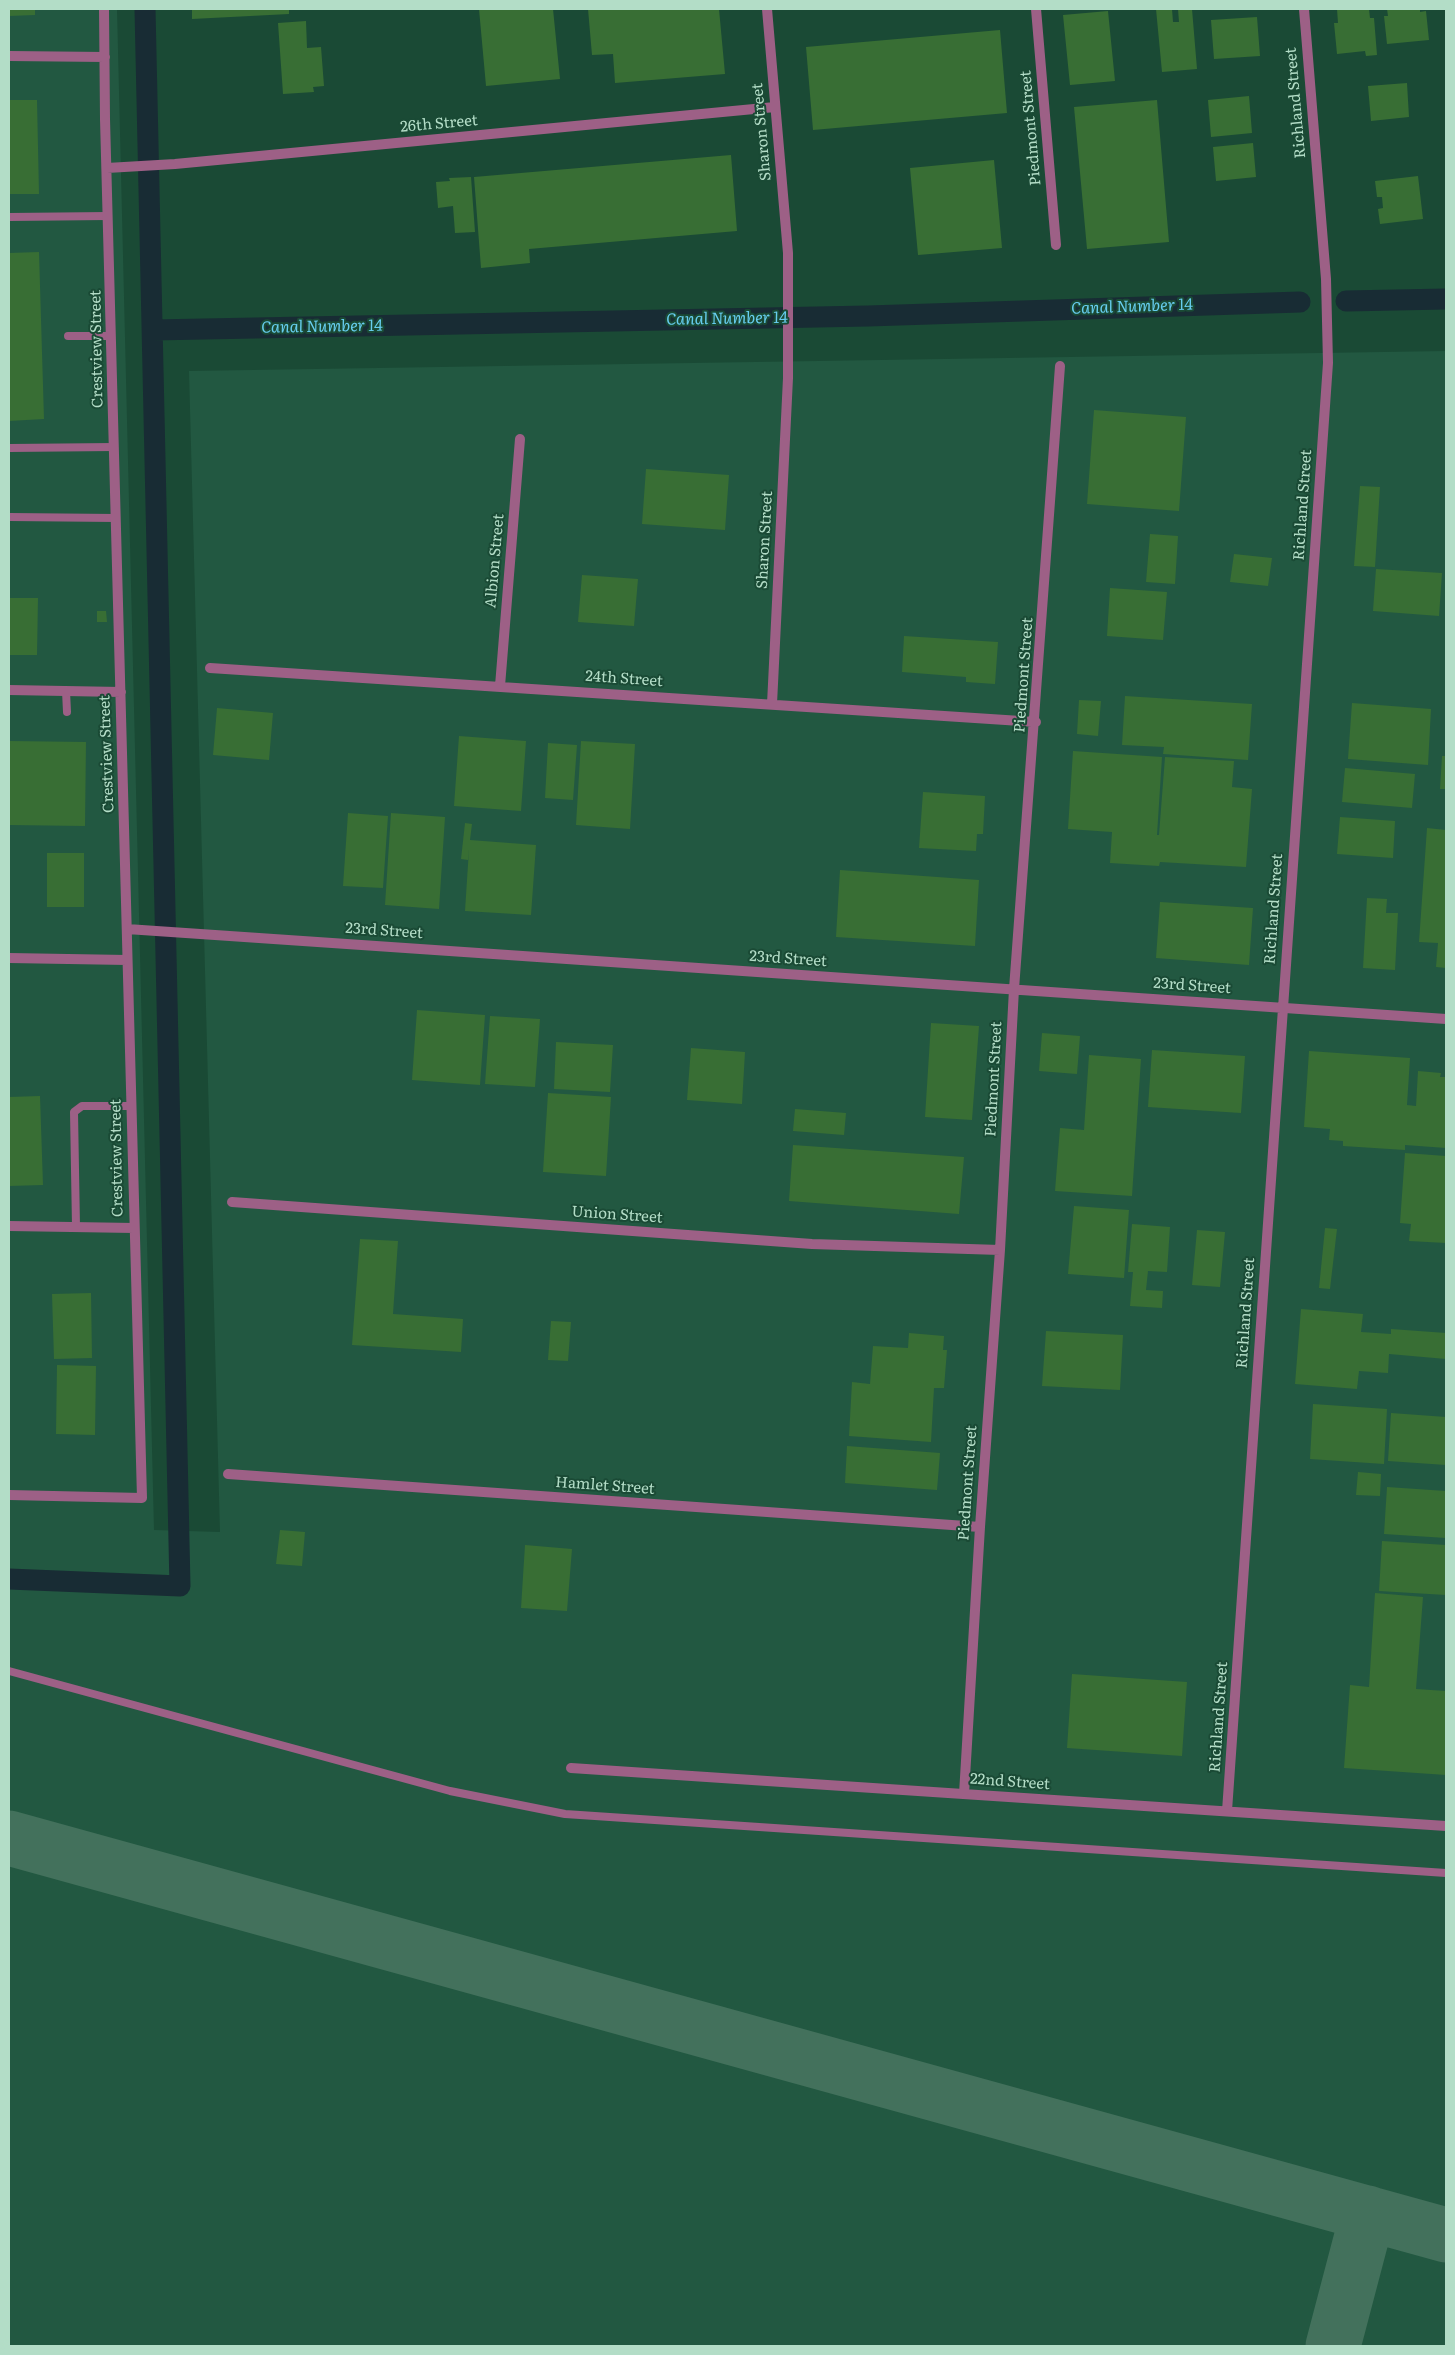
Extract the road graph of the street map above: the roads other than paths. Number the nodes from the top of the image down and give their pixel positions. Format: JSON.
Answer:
{"nodes":[{"id":1,"x":104,"y":9,"type":"edge"},
{"id":2,"x":767,"y":9,"type":"edge"},
{"id":3,"x":1036,"y":9,"type":"edge"},
{"id":4,"x":1304,"y":9,"type":"edge"},
{"id":5,"x":9,"y":56,"type":"edge"},
{"id":6,"x":105,"y":58,"type":"junction"},
{"id":7,"x":775,"y":107,"type":"junction"},
{"id":8,"x":107,"y":168,"type":"junction"},
{"id":9,"x":108,"y":216,"type":"junction"},
{"id":10,"x":9,"y":217,"type":"edge"},
{"id":11,"x":1056,"y":245,"type":"dead end"},
{"id":12,"x":68,"y":336,"type":"dead end"},
{"id":13,"x":111,"y":336,"type":"junction"},
{"id":14,"x":1060,"y":366,"type":"dead end"},
{"id":15,"x":520,"y":439,"type":"dead end"},
{"id":16,"x":114,"y":447,"type":"junction"},
{"id":17,"x":9,"y":448,"type":"edge"},
{"id":18,"x":9,"y":517,"type":"edge"},
{"id":19,"x":116,"y":518,"type":"junction"},
{"id":20,"x":210,"y":668,"type":"dead end"},
{"id":21,"x":500,"y":686,"type":"junction"},
{"id":22,"x":9,"y":690,"type":"edge"},
{"id":23,"x":66,"y":691,"type":"junction"},
{"id":24,"x":120,"y":692,"type":"junction"},
{"id":25,"x":772,"y":704,"type":"junction"},
{"id":26,"x":67,"y":712,"type":"dead end"},
{"id":27,"x":1036,"y":722,"type":"junction"},
{"id":28,"x":127,"y":929,"type":"junction"},
{"id":29,"x":9,"y":958,"type":"edge"},
{"id":30,"x":127,"y":960,"type":"junction"},
{"id":31,"x":1014,"y":989,"type":"junction"},
{"id":32,"x":1282,"y":1007,"type":"junction"},
{"id":33,"x":1446,"y":1019,"type":"edge"},
{"id":34,"x":131,"y":1106,"type":"junction"},
{"id":35,"x":232,"y":1202,"type":"dead end"},
{"id":36,"x":9,"y":1226,"type":"edge"},
{"id":37,"x":76,"y":1227,"type":"junction"},
{"id":38,"x":134,"y":1228,"type":"junction"},
{"id":39,"x":1000,"y":1250,"type":"junction"},
{"id":40,"x":228,"y":1474,"type":"dead end"},
{"id":41,"x":9,"y":1495,"type":"edge"},
{"id":42,"x":980,"y":1527,"type":"junction"},
{"id":43,"x":9,"y":1671,"type":"edge"},
{"id":44,"x":571,"y":1768,"type":"dead end"},
{"id":45,"x":964,"y":1794,"type":"junction"},
{"id":46,"x":1228,"y":1811,"type":"junction"},
{"id":47,"x":1446,"y":1826,"type":"edge"},
{"id":48,"x":1446,"y":1873,"type":"edge"}],
"edges":[{"from":1,"to":6,"type":"street","name":"Crestview Street"},
{"from":2,"to":7,"type":"street","name":"Sharon Street"},
{"from":3,"to":11,"type":"street","name":"Piedmont Street"},
{"from":4,"to":32,"type":"street","name":"Richland Street"},
{"from":5,"to":6,"type":"street"},
{"from":6,"to":8,"type":"street","name":"Crestview Street"},
{"from":7,"to":8,"type":"street","name":"26th Street"},
{"from":7,"to":25,"type":"street","name":"Sharon Street"},
{"from":8,"to":9,"type":"street","name":"Crestview Street"},
{"from":9,"to":10,"type":"lane"},
{"from":9,"to":13,"type":"street","name":"Crestview Street"},
{"from":12,"to":13,"type":"lane"},
{"from":13,"to":16,"type":"street","name":"Crestview Street"},
{"from":14,"to":27,"type":"street","name":"Piedmont Street"},
{"from":15,"to":21,"type":"street","name":"Albion Street"},
{"from":16,"to":17,"type":"lane"},
{"from":16,"to":19,"type":"street","name":"Crestview Street"},
{"from":18,"to":19,"type":"lane"},
{"from":19,"to":24,"type":"street","name":"Crestview Street"},
{"from":20,"to":21,"type":"street","name":"24th Street"},
{"from":21,"to":25,"type":"street","name":"24th Street"},
{"from":22,"to":23,"type":"street"},
{"from":23,"to":24,"type":"street"},
{"from":23,"to":26,"type":"lane"},
{"from":24,"to":28,"type":"street","name":"Crestview Street"},
{"from":25,"to":27,"type":"street","name":"24th Street"},
{"from":27,"to":31,"type":"street","name":"Piedmont Street"},
{"from":28,"to":30,"type":"street","name":"Crestview Street"},
{"from":28,"to":31,"type":"street","name":"23rd Street"},
{"from":29,"to":30,"type":"street"},
{"from":30,"to":34,"type":"street","name":"Crestview Street"},
{"from":31,"to":32,"type":"street","name":"23rd Street"},
{"from":31,"to":39,"type":"street","name":"Piedmont Street"},
{"from":32,"to":33,"type":"street","name":"23rd Street"},
{"from":32,"to":46,"type":"street","name":"Richland Street"},
{"from":34,"to":37,"type":"lane"},
{"from":34,"to":38,"type":"street","name":"Crestview Street"},
{"from":35,"to":39,"type":"street","name":"Union Street"},
{"from":36,"to":37,"type":"street"},
{"from":37,"to":38,"type":"street"},
{"from":38,"to":41,"type":"street","name":"Crestview Street"},
{"from":39,"to":42,"type":"street","name":"Piedmont Street"},
{"from":40,"to":42,"type":"street","name":"Hamlet Street"},
{"from":42,"to":45,"type":"street","name":"Piedmont Street"},
{"from":43,"to":48,"type":"lane"},
{"from":44,"to":45,"type":"street","name":"22nd Street"},
{"from":45,"to":46,"type":"street","name":"22nd Street"},
{"from":46,"to":47,"type":"street","name":"22nd Street"}]}
